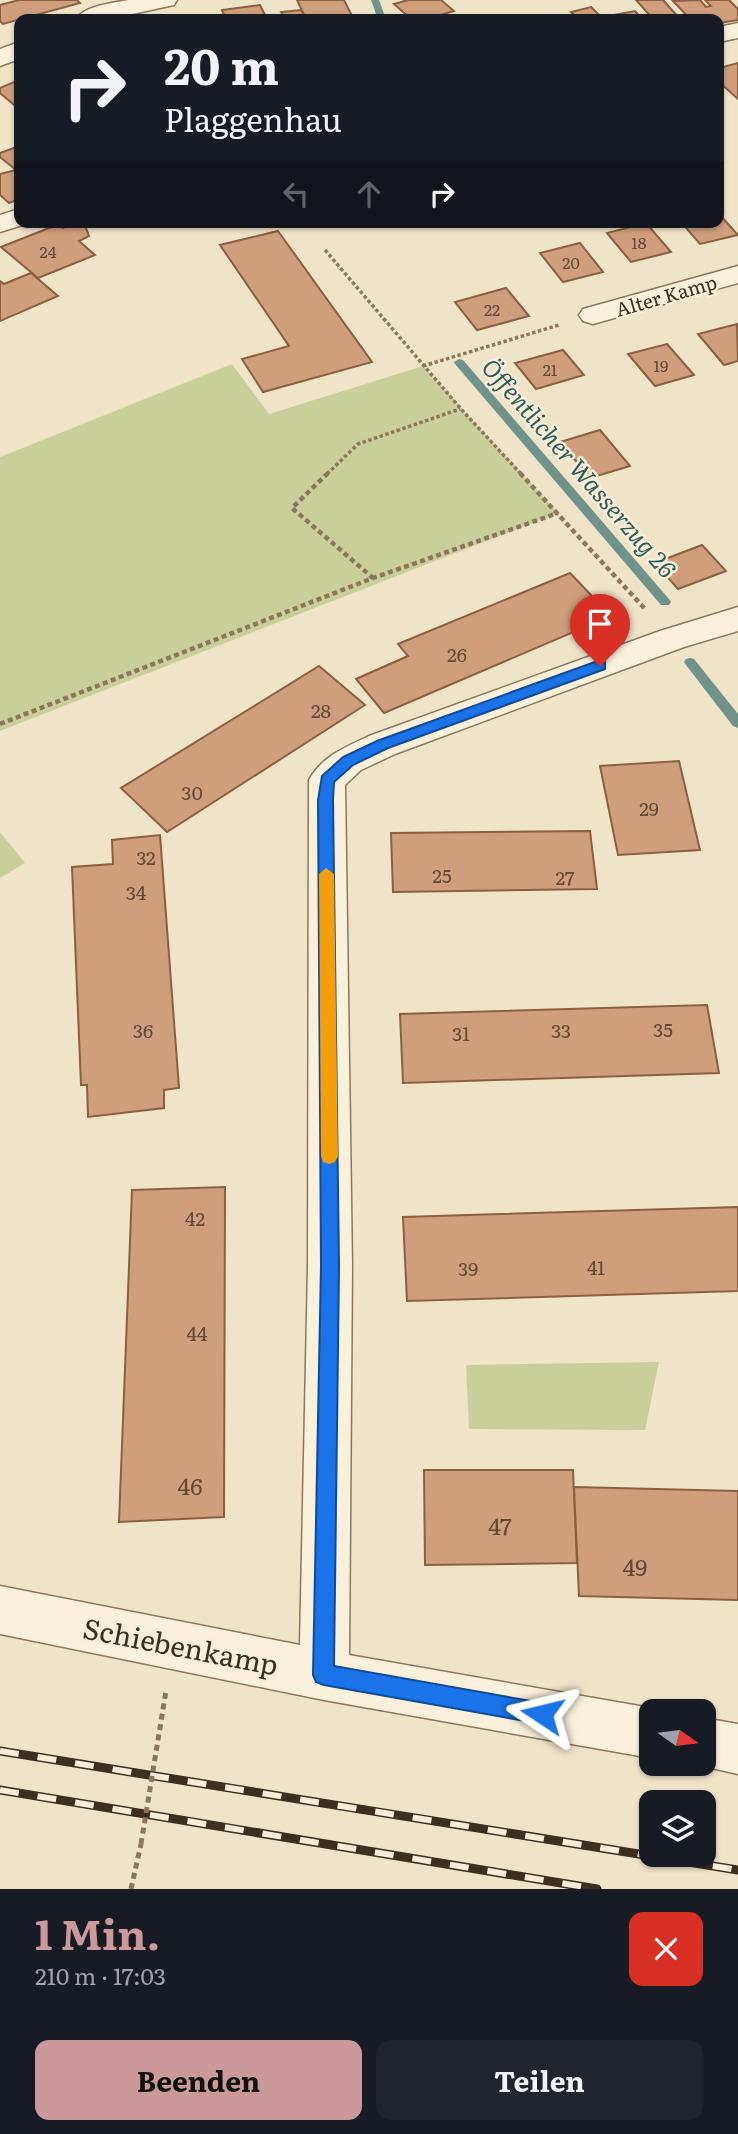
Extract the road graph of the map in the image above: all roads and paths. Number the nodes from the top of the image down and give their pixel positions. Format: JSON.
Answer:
{"nodes":[{"id":1,"x":165,"y":0,"type":"edge"},
{"id":2,"x":101,"y":14,"type":"edge"},
{"id":3,"x":325,"y":250,"type":"dead end"},
{"id":4,"x":738,"y":274,"type":"edge"},
{"id":5,"x":593,"y":315,"type":"joint"},
{"id":6,"x":423,"y":366,"type":"junction"},
{"id":7,"x":461,"y":409,"type":"junction"},
{"id":8,"x":558,"y":513,"type":"junction"},
{"id":9,"x":373,"y":578,"type":"junction"},
{"id":10,"x":738,"y":619,"type":"edge"},
{"id":11,"x":672,"y":639,"type":"junction"},
{"id":12,"x":0,"y":724,"type":"edge"},
{"id":13,"x":0,"y":1610,"type":"edge"},
{"id":14,"x":324,"y":1675,"type":"junction"},
{"id":15,"x":166,"y":1691,"type":"dead end"},
{"id":16,"x":639,"y":1731,"type":"edge"},
{"id":17,"x":716,"y":1745,"type":"edge"},
{"id":18,"x":738,"y":1749,"type":"edge"},
{"id":19,"x":131,"y":1889,"type":"edge"}],
"edges":[{"from":1,"to":2,"type":"street"},
{"from":3,"to":6,"type":"path"},
{"from":4,"to":5,"type":"street","name":"Alter Kamp"},
{"from":5,"to":6,"type":"path"},
{"from":6,"to":7,"type":"path"},
{"from":7,"to":8,"type":"path"},
{"from":7,"to":9,"type":"path"},
{"from":8,"to":9,"type":"path"},
{"from":8,"to":11,"type":"path"},
{"from":9,"to":12,"type":"path"},
{"from":10,"to":11,"type":"street"},
{"from":11,"to":14,"type":"street"},
{"from":13,"to":14,"type":"street","name":"Schiebenkamp"},
{"from":14,"to":16,"type":"street","name":"Schiebenkamp"},
{"from":15,"to":19,"type":"path","bridge":true},
{"from":17,"to":18,"type":"street"}]}
